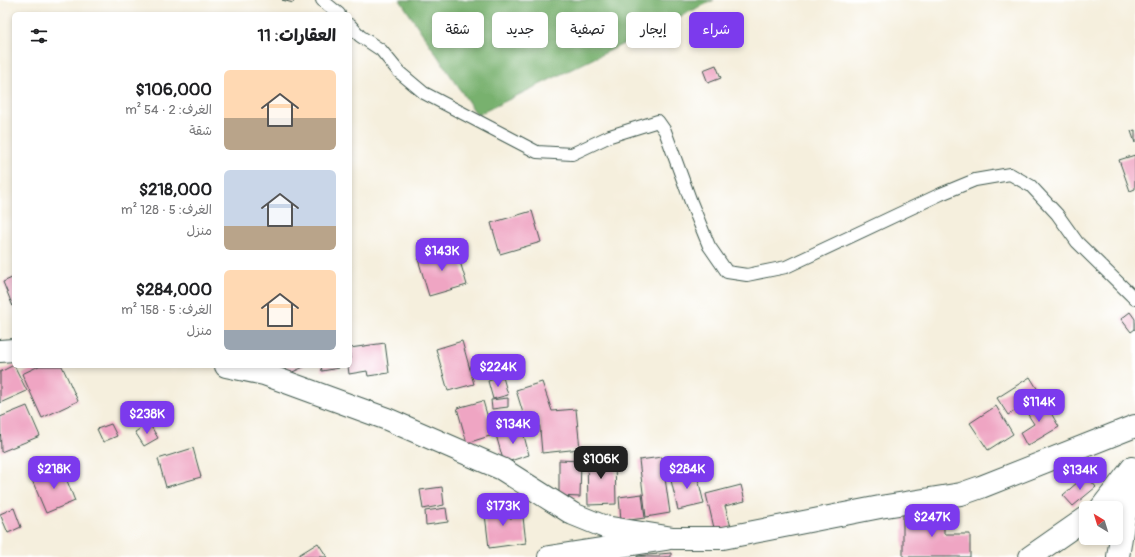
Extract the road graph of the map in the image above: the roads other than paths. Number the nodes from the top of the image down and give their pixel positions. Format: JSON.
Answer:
{"nodes":[{"id":1,"x":322,"y":0,"type":"edge"},
{"id":2,"x":337,"y":12,"type":"edge"},
{"id":3,"x":352,"y":27,"type":"edge"},
{"id":4,"x":1135,"y":299,"type":"edge"},
{"id":5,"x":0,"y":350,"type":"edge"},
{"id":6,"x":12,"y":350,"type":"edge"},
{"id":7,"x":236,"y":368,"type":"edge"},
{"id":8,"x":1135,"y":426,"type":"edge"},
{"id":9,"x":1135,"y":464,"type":"edge"},
{"id":10,"x":1135,"y":470,"type":"edge"},
{"id":11,"x":1106,"y":501,"type":"edge"},
{"id":12,"x":1079,"y":523,"type":"edge"},
{"id":13,"x":674,"y":538,"type":"junction"},
{"id":14,"x":549,"y":557,"type":"edge"},
{"id":15,"x":1030,"y":557,"type":"edge"},
{"id":16,"x":1118,"y":557,"type":"edge"}],
"edges":[{"from":1,"to":2,"type":"lane"},
{"from":3,"to":4,"type":"lane"},
{"from":5,"to":6,"type":"street"},
{"from":7,"to":13,"type":"street"},
{"from":8,"to":13,"type":"street"},
{"from":9,"to":11,"type":"street"},
{"from":10,"to":16,"type":"street"},
{"from":12,"to":15,"type":"street"},
{"from":13,"to":14,"type":"street"}]}
